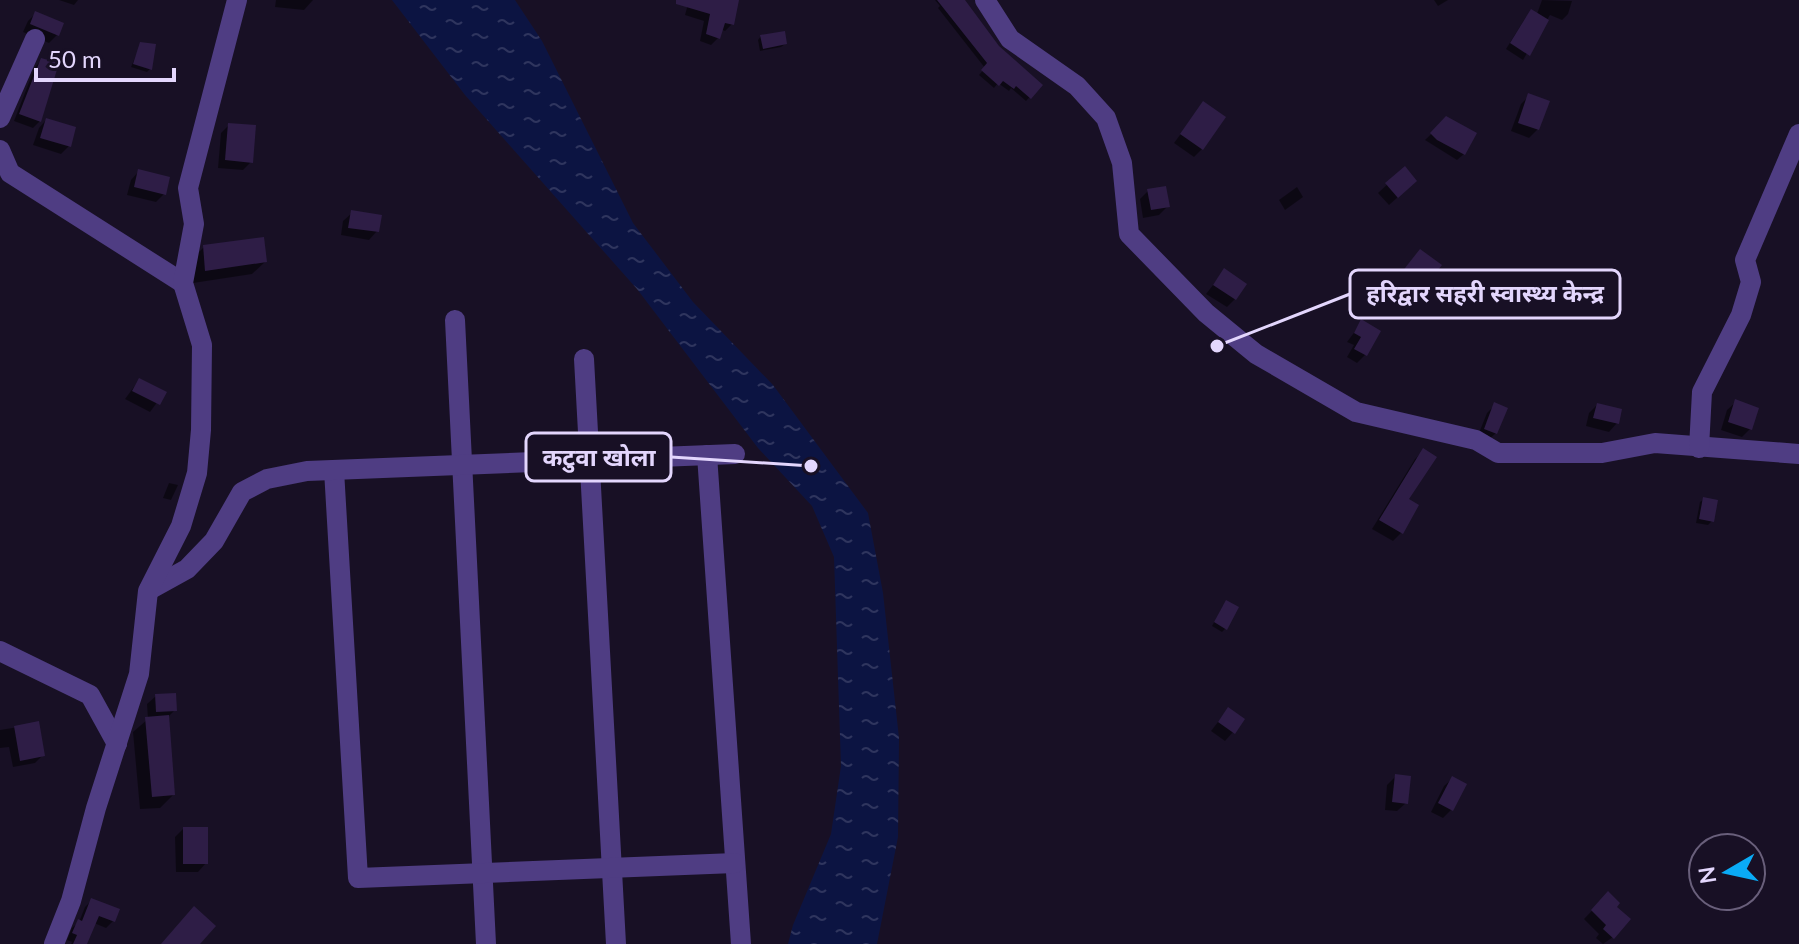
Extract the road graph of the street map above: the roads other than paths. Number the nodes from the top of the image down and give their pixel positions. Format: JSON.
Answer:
{"nodes":[{"id":1,"x":237,"y":0,"type":"edge"},
{"id":2,"x":985,"y":0,"type":"edge"},
{"id":3,"x":35,"y":39,"type":"dead end"},
{"id":4,"x":0,"y":118,"type":"edge"},
{"id":5,"x":1799,"y":134,"type":"edge"},
{"id":6,"x":0,"y":150,"type":"edge"},
{"id":7,"x":183,"y":283,"type":"junction"},
{"id":8,"x":455,"y":320,"type":"dead end"},
{"id":9,"x":584,"y":359,"type":"dead end"},
{"id":10,"x":1699,"y":448,"type":"junction"},
{"id":11,"x":735,"y":454,"type":"dead end"},
{"id":12,"x":1799,"y":454,"type":"edge"},
{"id":13,"x":707,"y":455,"type":"junction"},
{"id":14,"x":588,"y":460,"type":"junction"},
{"id":15,"x":462,"y":465,"type":"junction"},
{"id":16,"x":334,"y":470,"type":"junction"},
{"id":17,"x":148,"y":591,"type":"junction"},
{"id":18,"x":0,"y":651,"type":"edge"},
{"id":19,"x":117,"y":744,"type":"junction"},
{"id":20,"x":735,"y":863,"type":"junction"},
{"id":21,"x":611,"y":868,"type":"junction"},
{"id":22,"x":483,"y":873,"type":"junction"},
{"id":23,"x":54,"y":944,"type":"edge"},
{"id":24,"x":486,"y":944,"type":"edge"},
{"id":25,"x":616,"y":944,"type":"edge"},
{"id":26,"x":741,"y":944,"type":"edge"}],
"edges":[{"from":1,"to":7,"type":"street"},
{"from":2,"to":10,"type":"street"},
{"from":3,"to":4,"type":"street"},
{"from":5,"to":10,"type":"street"},
{"from":6,"to":7,"type":"street"},
{"from":7,"to":17,"type":"street"},
{"from":8,"to":15,"type":"street"},
{"from":9,"to":14,"type":"street"},
{"from":10,"to":12,"type":"street"},
{"from":11,"to":13,"type":"street"},
{"from":13,"to":14,"type":"street"},
{"from":13,"to":20,"type":"street"},
{"from":14,"to":15,"type":"street"},
{"from":14,"to":21,"type":"street"},
{"from":15,"to":16,"type":"street"},
{"from":15,"to":22,"type":"street"},
{"from":16,"to":17,"type":"street"},
{"from":16,"to":22,"type":"street"},
{"from":17,"to":19,"type":"street"},
{"from":18,"to":19,"type":"street"},
{"from":19,"to":23,"type":"street"},
{"from":20,"to":21,"type":"street"},
{"from":20,"to":26,"type":"street"},
{"from":21,"to":22,"type":"street"},
{"from":21,"to":25,"type":"street"},
{"from":22,"to":24,"type":"street"}]}
